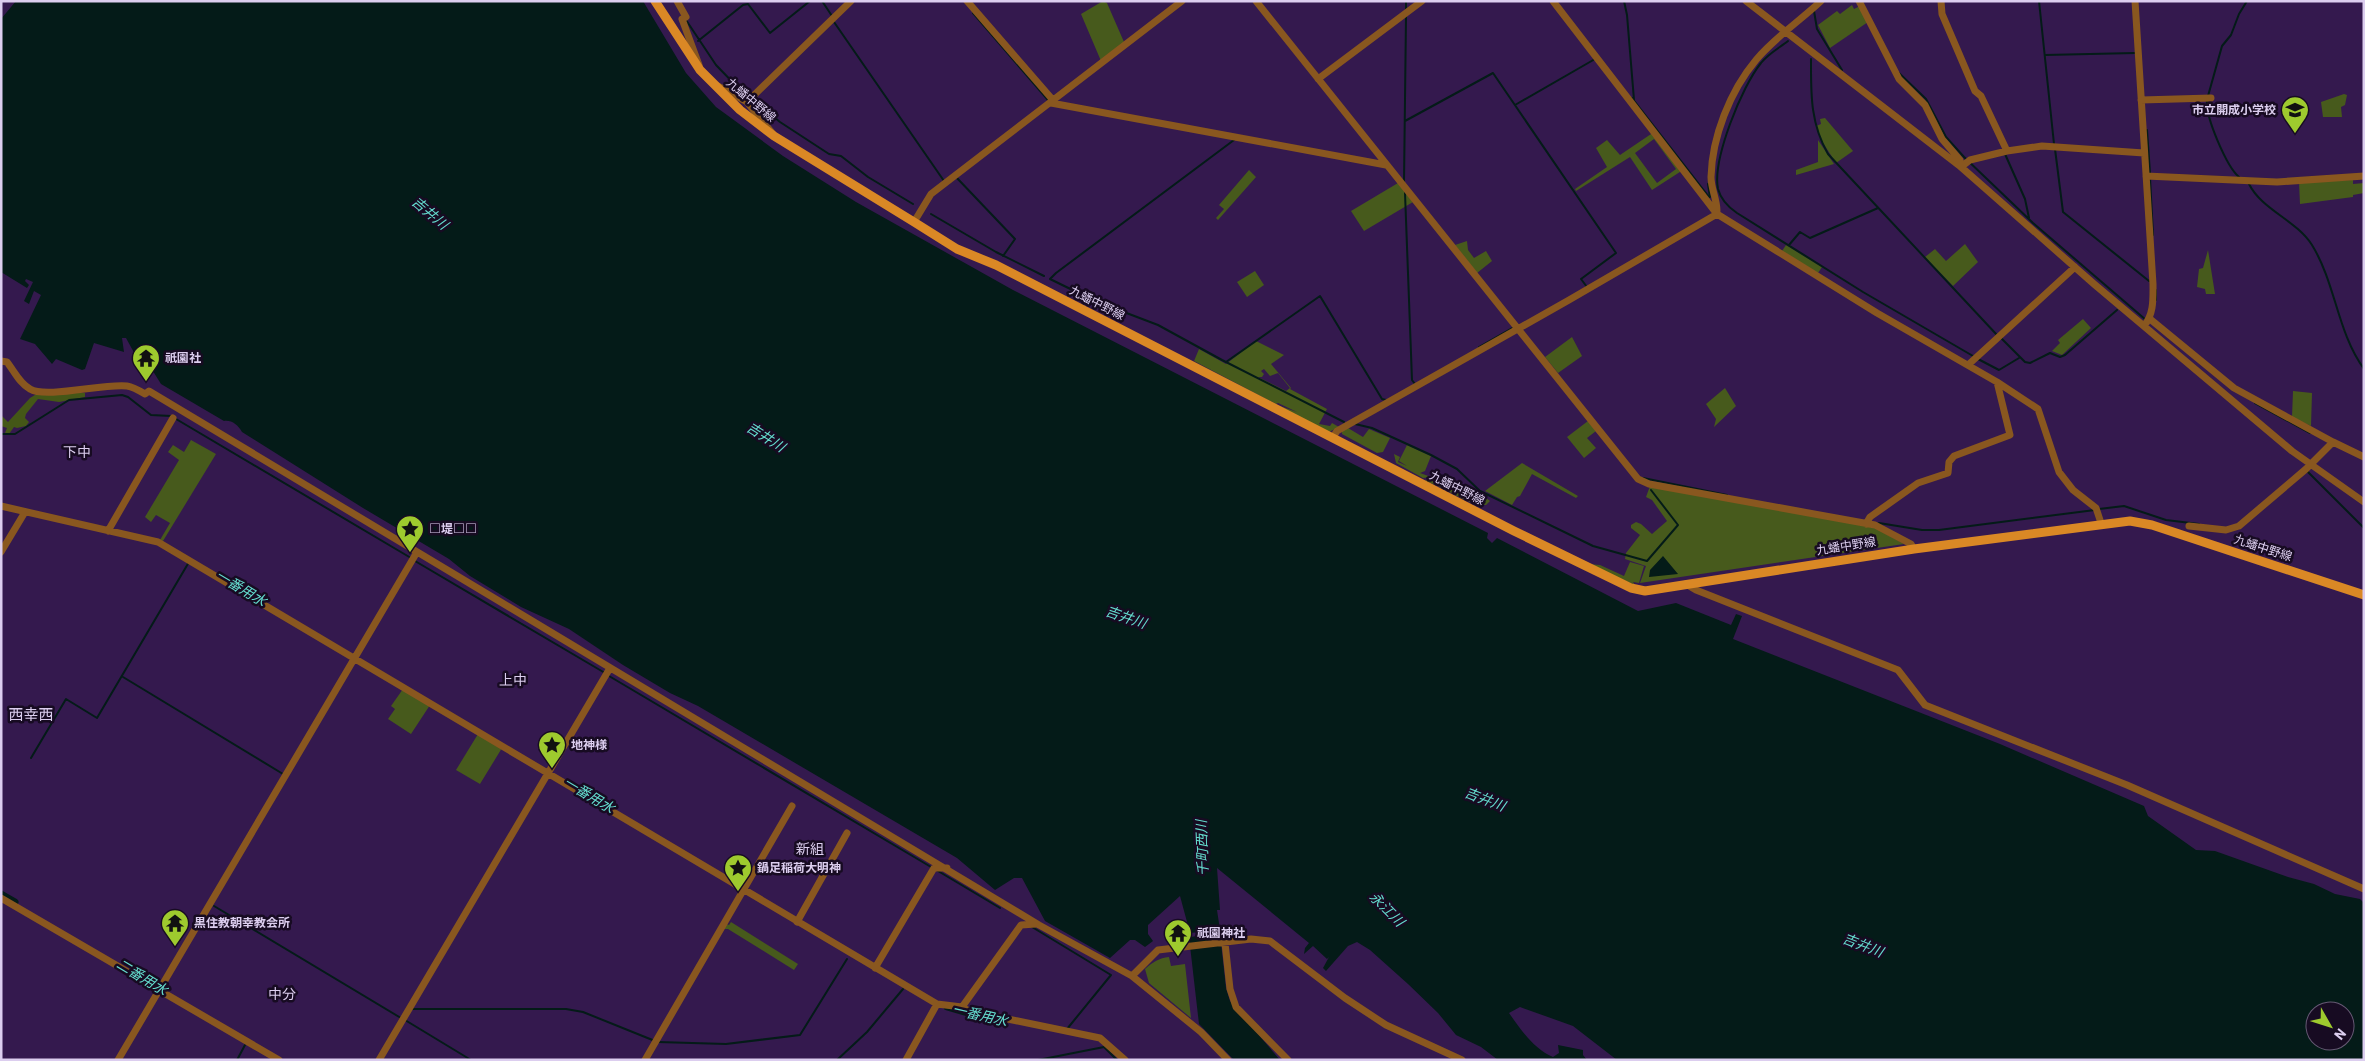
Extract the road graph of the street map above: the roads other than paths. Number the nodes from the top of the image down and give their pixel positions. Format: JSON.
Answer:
{"nodes":[{"id":1,"x":656,"y":1,"type":"edge"},
{"id":2,"x":677,"y":1,"type":"edge"},
{"id":3,"x":851,"y":1,"type":"edge"},
{"id":4,"x":968,"y":1,"type":"edge"},
{"id":5,"x":1182,"y":1,"type":"edge"},
{"id":6,"x":1256,"y":1,"type":"edge"},
{"id":7,"x":1422,"y":1,"type":"edge"},
{"id":8,"x":1553,"y":1,"type":"edge"},
{"id":9,"x":1746,"y":1,"type":"edge"},
{"id":10,"x":1822,"y":1,"type":"edge"},
{"id":11,"x":1859,"y":1,"type":"edge"},
{"id":12,"x":1941,"y":1,"type":"edge"},
{"id":13,"x":2135,"y":1,"type":"edge"},
{"id":14,"x":1786,"y":33,"type":"junction"},
{"id":15,"x":700,"y":70,"type":"junction"},
{"id":16,"x":1320,"y":78,"type":"junction"},
{"id":17,"x":711,"y":83,"type":"junction"},
{"id":18,"x":2208,"y":98,"type":"dead end"},
{"id":19,"x":2144,"y":100,"type":"junction"},
{"id":20,"x":1052,"y":101,"type":"junction"},
{"id":21,"x":747,"y":102,"type":"junction"},
{"id":22,"x":774,"y":136,"type":"junction"},
{"id":23,"x":2007,"y":151,"type":"junction"},
{"id":24,"x":2144,"y":153,"type":"junction"},
{"id":25,"x":1385,"y":163,"type":"junction"},
{"id":26,"x":1966,"y":163,"type":"junction"},
{"id":27,"x":2149,"y":176,"type":"junction"},
{"id":28,"x":2364,"y":176,"type":"edge"},
{"id":29,"x":1717,"y":213,"type":"junction"},
{"id":30,"x":914,"y":222,"type":"junction"},
{"id":31,"x":2075,"y":267,"type":"junction"},
{"id":32,"x":2149,"y":322,"type":"junction"},
{"id":33,"x":1519,"y":327,"type":"junction"},
{"id":34,"x":1,"y":362,"type":"edge"},
{"id":35,"x":1969,"y":364,"type":"junction"},
{"id":36,"x":1997,"y":382,"type":"junction"},
{"id":37,"x":173,"y":418,"type":"dead end"},
{"id":38,"x":1333,"y":437,"type":"junction"},
{"id":39,"x":2332,"y":444,"type":"junction"},
{"id":40,"x":2364,"y":457,"type":"edge"},
{"id":41,"x":2310,"y":465,"type":"junction"},
{"id":42,"x":2364,"y":502,"type":"edge"},
{"id":43,"x":1,"y":506,"type":"edge"},
{"id":44,"x":25,"y":512,"type":"junction"},
{"id":45,"x":1867,"y":522,"type":"junction"},
{"id":46,"x":2101,"y":523,"type":"junction"},
{"id":47,"x":2189,"y":526,"type":"dead end"},
{"id":48,"x":109,"y":529,"type":"junction"},
{"id":49,"x":1914,"y":549,"type":"junction"},
{"id":50,"x":1,"y":552,"type":"edge"},
{"id":51,"x":414,"y":557,"type":"junction"},
{"id":52,"x":1685,"y":584,"type":"junction"},
{"id":53,"x":2364,"y":595,"type":"edge"},
{"id":54,"x":355,"y":657,"type":"junction"},
{"id":55,"x":607,"y":672,"type":"junction"},
{"id":56,"x":548,"y":772,"type":"junction"},
{"id":57,"x":792,"y":806,"type":"dead end"},
{"id":58,"x":847,"y":833,"type":"dead end"},
{"id":59,"x":948,"y":868,"type":"junction"},
{"id":60,"x":744,"y":888,"type":"junction"},
{"id":61,"x":2364,"y":888,"type":"edge"},
{"id":62,"x":1,"y":898,"type":"edge"},
{"id":63,"x":798,"y":921,"type":"junction"},
{"id":64,"x":1039,"y":925,"type":"junction"},
{"id":65,"x":1225,"y":943,"type":"junction"},
{"id":66,"x":876,"y":967,"type":"junction"},
{"id":67,"x":1132,"y":976,"type":"junction"},
{"id":68,"x":160,"y":989,"type":"junction"},
{"id":69,"x":939,"y":1004,"type":"junction"},
{"id":70,"x":962,"y":1007,"type":"junction"},
{"id":71,"x":118,"y":1060,"type":"edge"},
{"id":72,"x":279,"y":1060,"type":"edge"},
{"id":73,"x":379,"y":1060,"type":"edge"},
{"id":74,"x":645,"y":1060,"type":"edge"},
{"id":75,"x":906,"y":1060,"type":"edge"},
{"id":76,"x":1125,"y":1060,"type":"edge"},
{"id":77,"x":1228,"y":1060,"type":"edge"},
{"id":78,"x":1288,"y":1060,"type":"edge"},
{"id":79,"x":1462,"y":1060,"type":"edge"}],
"edges":[{"from":1,"to":15,"type":"main road","name":"九蟠中野線"},
{"from":2,"to":15,"type":"street"},
{"from":3,"to":21,"type":"street"},
{"from":4,"to":20,"type":"street"},
{"from":5,"to":20,"type":"street"},
{"from":6,"to":16,"type":"street"},
{"from":7,"to":16,"type":"street"},
{"from":8,"to":29,"type":"street"},
{"from":9,"to":14,"type":"street"},
{"from":10,"to":14,"type":"street"},
{"from":11,"to":26,"type":"street"},
{"from":12,"to":23,"type":"street"},
{"from":13,"to":19,"type":"street"},
{"from":14,"to":26,"type":"street"},
{"from":14,"to":29,"type":"street"},
{"from":15,"to":17,"type":"main road","name":"九蟠中野線"},
{"from":16,"to":25,"type":"street"},
{"from":17,"to":21,"type":"street"},
{"from":17,"to":22,"type":"main road","name":"九蟠中野線"},
{"from":18,"to":19,"type":"street"},
{"from":19,"to":24,"type":"street"},
{"from":20,"to":25,"type":"street"},
{"from":20,"to":30,"type":"street"},
{"from":21,"to":22,"type":"street"},
{"from":22,"to":30,"type":"main road","name":"九蟠中野線"},
{"from":23,"to":24,"type":"street"},
{"from":23,"to":26,"type":"street"},
{"from":24,"to":27,"type":"street"},
{"from":25,"to":33,"type":"street"},
{"from":26,"to":31,"type":"street"},
{"from":27,"to":28,"type":"street"},
{"from":27,"to":32,"type":"street"},
{"from":29,"to":33,"type":"street"},
{"from":29,"to":35,"type":"street"},
{"from":30,"to":38,"type":"main road","name":"九蟠中野線"},
{"from":31,"to":32,"type":"street"},
{"from":31,"to":35,"type":"street"},
{"from":32,"to":39,"type":"street"},
{"from":32,"to":41,"type":"street"},
{"from":33,"to":38,"type":"street"},
{"from":33,"to":45,"type":"street"},
{"from":34,"to":51,"type":"street"},
{"from":35,"to":36,"type":"street"},
{"from":36,"to":45,"type":"street"},
{"from":36,"to":46,"type":"street"},
{"from":37,"to":48,"type":"street"},
{"from":38,"to":52,"type":"main road","name":"九蟠中野線"},
{"from":39,"to":40,"type":"street"},
{"from":39,"to":41,"type":"street"},
{"from":41,"to":42,"type":"street"},
{"from":41,"to":47,"type":"street"},
{"from":43,"to":44,"type":"street"},
{"from":44,"to":48,"type":"street"},
{"from":44,"to":50,"type":"street"},
{"from":45,"to":49,"type":"street"},
{"from":46,"to":49,"type":"main road","name":"九蟠中野線"},
{"from":46,"to":53,"type":"main road","name":"九蟠中野線"},
{"from":48,"to":54,"type":"street"},
{"from":49,"to":52,"type":"main road","name":"九蟠中野線"},
{"from":51,"to":54,"type":"street"},
{"from":51,"to":55,"type":"street"},
{"from":52,"to":61,"type":"street"},
{"from":54,"to":56,"type":"street"},
{"from":54,"to":68,"type":"street"},
{"from":55,"to":56,"type":"street"},
{"from":55,"to":59,"type":"street"},
{"from":56,"to":60,"type":"street"},
{"from":56,"to":73,"type":"street"},
{"from":57,"to":60,"type":"street"},
{"from":58,"to":63,"type":"street"},
{"from":59,"to":64,"type":"street"},
{"from":59,"to":66,"type":"street"},
{"from":60,"to":63,"type":"street"},
{"from":60,"to":74,"type":"street"},
{"from":62,"to":68,"type":"street"},
{"from":63,"to":66,"type":"street"},
{"from":64,"to":67,"type":"street"},
{"from":64,"to":70,"type":"street"},
{"from":65,"to":67,"type":"street"},
{"from":65,"to":78,"type":"street"},
{"from":65,"to":79,"type":"street"},
{"from":66,"to":69,"type":"street"},
{"from":67,"to":77,"type":"street"},
{"from":68,"to":71,"type":"street"},
{"from":68,"to":72,"type":"street"},
{"from":69,"to":70,"type":"street"},
{"from":69,"to":75,"type":"street"},
{"from":70,"to":76,"type":"street"}]}
